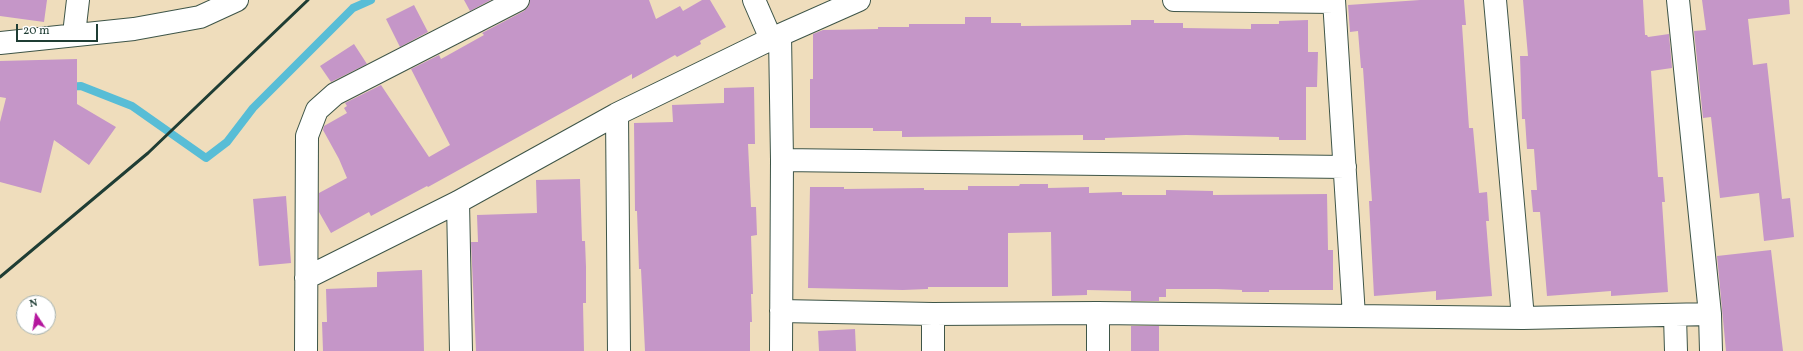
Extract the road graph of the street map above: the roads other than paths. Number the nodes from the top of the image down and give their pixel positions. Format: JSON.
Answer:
{"nodes":[{"id":1,"x":78,"y":0,"type":"edge"},
{"id":2,"x":237,"y":0,"type":"edge"},
{"id":3,"x":518,"y":0,"type":"edge"},
{"id":4,"x":754,"y":0,"type":"edge"},
{"id":5,"x":859,"y":0,"type":"edge"},
{"id":6,"x":1174,"y":0,"type":"edge"},
{"id":7,"x":1495,"y":0,"type":"edge"},
{"id":8,"x":1678,"y":0,"type":"edge"},
{"id":9,"x":1334,"y":1,"type":"edge"},
{"id":10,"x":201,"y":9,"type":"edge"},
{"id":11,"x":74,"y":34,"type":"junction"},
{"id":12,"x":775,"y":37,"type":"junction"},
{"id":13,"x":0,"y":43,"type":"edge"},
{"id":14,"x":617,"y":114,"type":"junction"},
{"id":15,"x":782,"y":160,"type":"junction"},
{"id":16,"x":1345,"y":167,"type":"junction"},
{"id":17,"x":458,"y":202,"type":"junction"},
{"id":18,"x":306,"y":278,"type":"junction"},
{"id":19,"x":781,"y":311,"type":"junction"},
{"id":20,"x":1098,"y":313,"type":"junction"},
{"id":21,"x":933,"y":314,"type":"junction"},
{"id":22,"x":1710,"y":314,"type":"junction"},
{"id":23,"x":1354,"y":316,"type":"junction"},
{"id":24,"x":1675,"y":316,"type":"junction"},
{"id":25,"x":1523,"y":318,"type":"junction"},
{"id":26,"x":306,"y":351,"type":"edge"},
{"id":27,"x":460,"y":351,"type":"edge"},
{"id":28,"x":619,"y":351,"type":"edge"},
{"id":29,"x":781,"y":351,"type":"edge"},
{"id":30,"x":933,"y":351,"type":"edge"},
{"id":31,"x":1098,"y":351,"type":"edge"},
{"id":32,"x":1676,"y":351,"type":"edge"},
{"id":33,"x":1711,"y":351,"type":"edge"}],
"edges":[{"from":1,"to":11,"type":"street"},
{"from":2,"to":10,"type":"street"},
{"from":3,"to":18,"type":"street"},
{"from":4,"to":12,"type":"street"},
{"from":5,"to":12,"type":"street"},
{"from":6,"to":9,"type":"street"},
{"from":7,"to":25,"type":"street"},
{"from":8,"to":22,"type":"street"},
{"from":9,"to":16,"type":"street"},
{"from":10,"to":11,"type":"street"},
{"from":11,"to":13,"type":"street"},
{"from":12,"to":14,"type":"street"},
{"from":12,"to":15,"type":"street"},
{"from":14,"to":17,"type":"street"},
{"from":14,"to":28,"type":"street"},
{"from":15,"to":16,"type":"street"},
{"from":15,"to":19,"type":"street"},
{"from":16,"to":23,"type":"street"},
{"from":17,"to":18,"type":"street"},
{"from":17,"to":27,"type":"street"},
{"from":18,"to":26,"type":"street"},
{"from":19,"to":21,"type":"street"},
{"from":19,"to":29,"type":"street"},
{"from":20,"to":21,"type":"street"},
{"from":20,"to":23,"type":"street"},
{"from":20,"to":31,"type":"street"},
{"from":21,"to":30,"type":"street"},
{"from":22,"to":24,"type":"street"},
{"from":22,"to":33,"type":"street"},
{"from":23,"to":25,"type":"street"},
{"from":24,"to":25,"type":"street"},
{"from":24,"to":32,"type":"street"}]}
